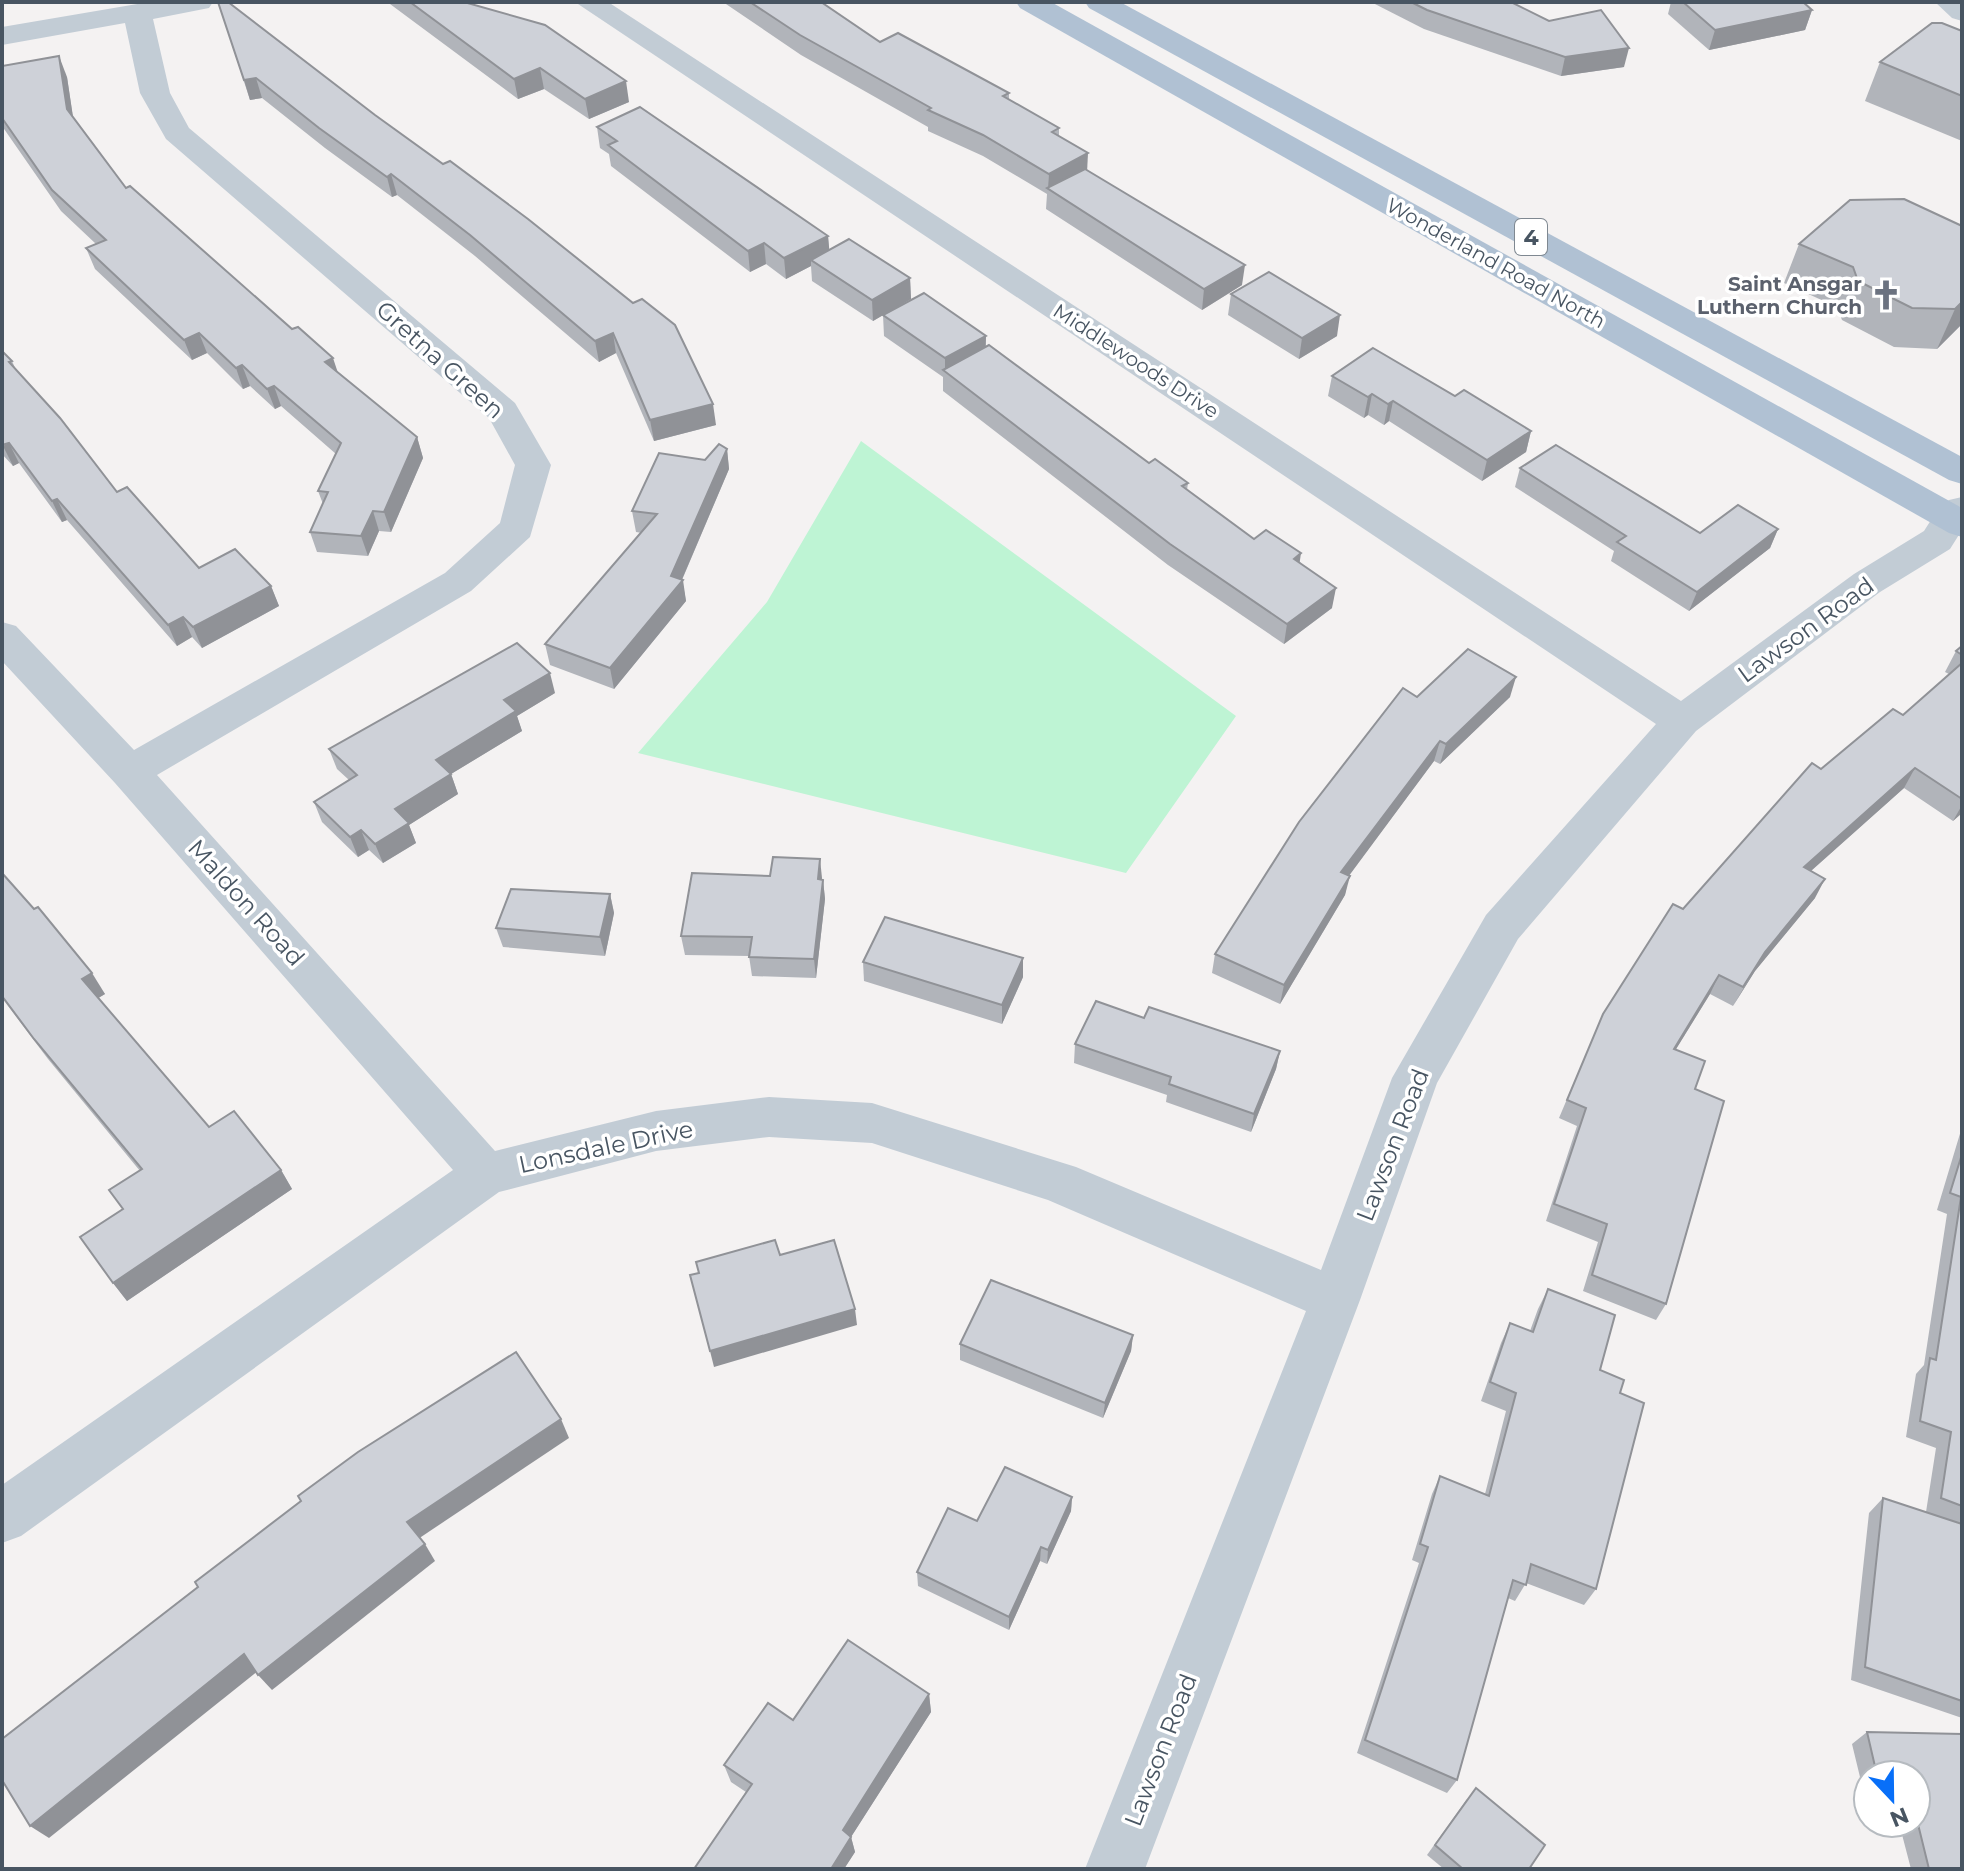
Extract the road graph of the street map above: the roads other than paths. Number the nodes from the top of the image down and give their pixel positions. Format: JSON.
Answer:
{"nodes":[{"id":1,"x":199,"y":2,"type":"edge"},
{"id":2,"x":589,"y":2,"type":"edge"},
{"id":3,"x":1030,"y":2,"type":"edge"},
{"id":4,"x":1099,"y":2,"type":"edge"},
{"id":5,"x":1949,"y":2,"type":"edge"},
{"id":6,"x":1962,"y":12,"type":"edge"},
{"id":7,"x":137,"y":13,"type":"junction"},
{"id":8,"x":2,"y":36,"type":"edge"},
{"id":9,"x":1962,"y":472,"type":"edge"},
{"id":10,"x":1958,"y":517,"type":"edge"},
{"id":11,"x":2,"y":636,"type":"edge"},
{"id":12,"x":1682,"y":721,"type":"junction"},
{"id":13,"x":130,"y":772,"type":"junction"},
{"id":14,"x":486,"y":1174,"type":"junction"},
{"id":15,"x":1335,"y":1300,"type":"junction"},
{"id":16,"x":2,"y":1517,"type":"edge"},
{"id":17,"x":1115,"y":1869,"type":"edge"}],
"edges":[{"from":1,"to":7,"type":"street"},
{"from":2,"to":12,"type":"street","name":"Middlewoods Drive"},
{"from":3,"to":10,"type":"main road","name":"Wonderland Road North","number":"4"},
{"from":4,"to":9,"type":"main road","name":"Wonderland Road North","number":"4"},
{"from":5,"to":6,"type":"street"},
{"from":7,"to":8,"type":"street"},
{"from":7,"to":13,"type":"street","name":"Gretna Green"},
{"from":10,"to":12,"type":"street","name":"Lawson Road"},
{"from":11,"to":13,"type":"street","name":"Maldon Road"},
{"from":12,"to":15,"type":"street","name":"Lawson Road"},
{"from":13,"to":14,"type":"street","name":"Maldon Road"},
{"from":14,"to":15,"type":"street","name":"Lonsdale Drive"},
{"from":14,"to":16,"type":"street","name":"Lonsdale Drive"},
{"from":15,"to":17,"type":"street","name":"Lawson Road"}]}
